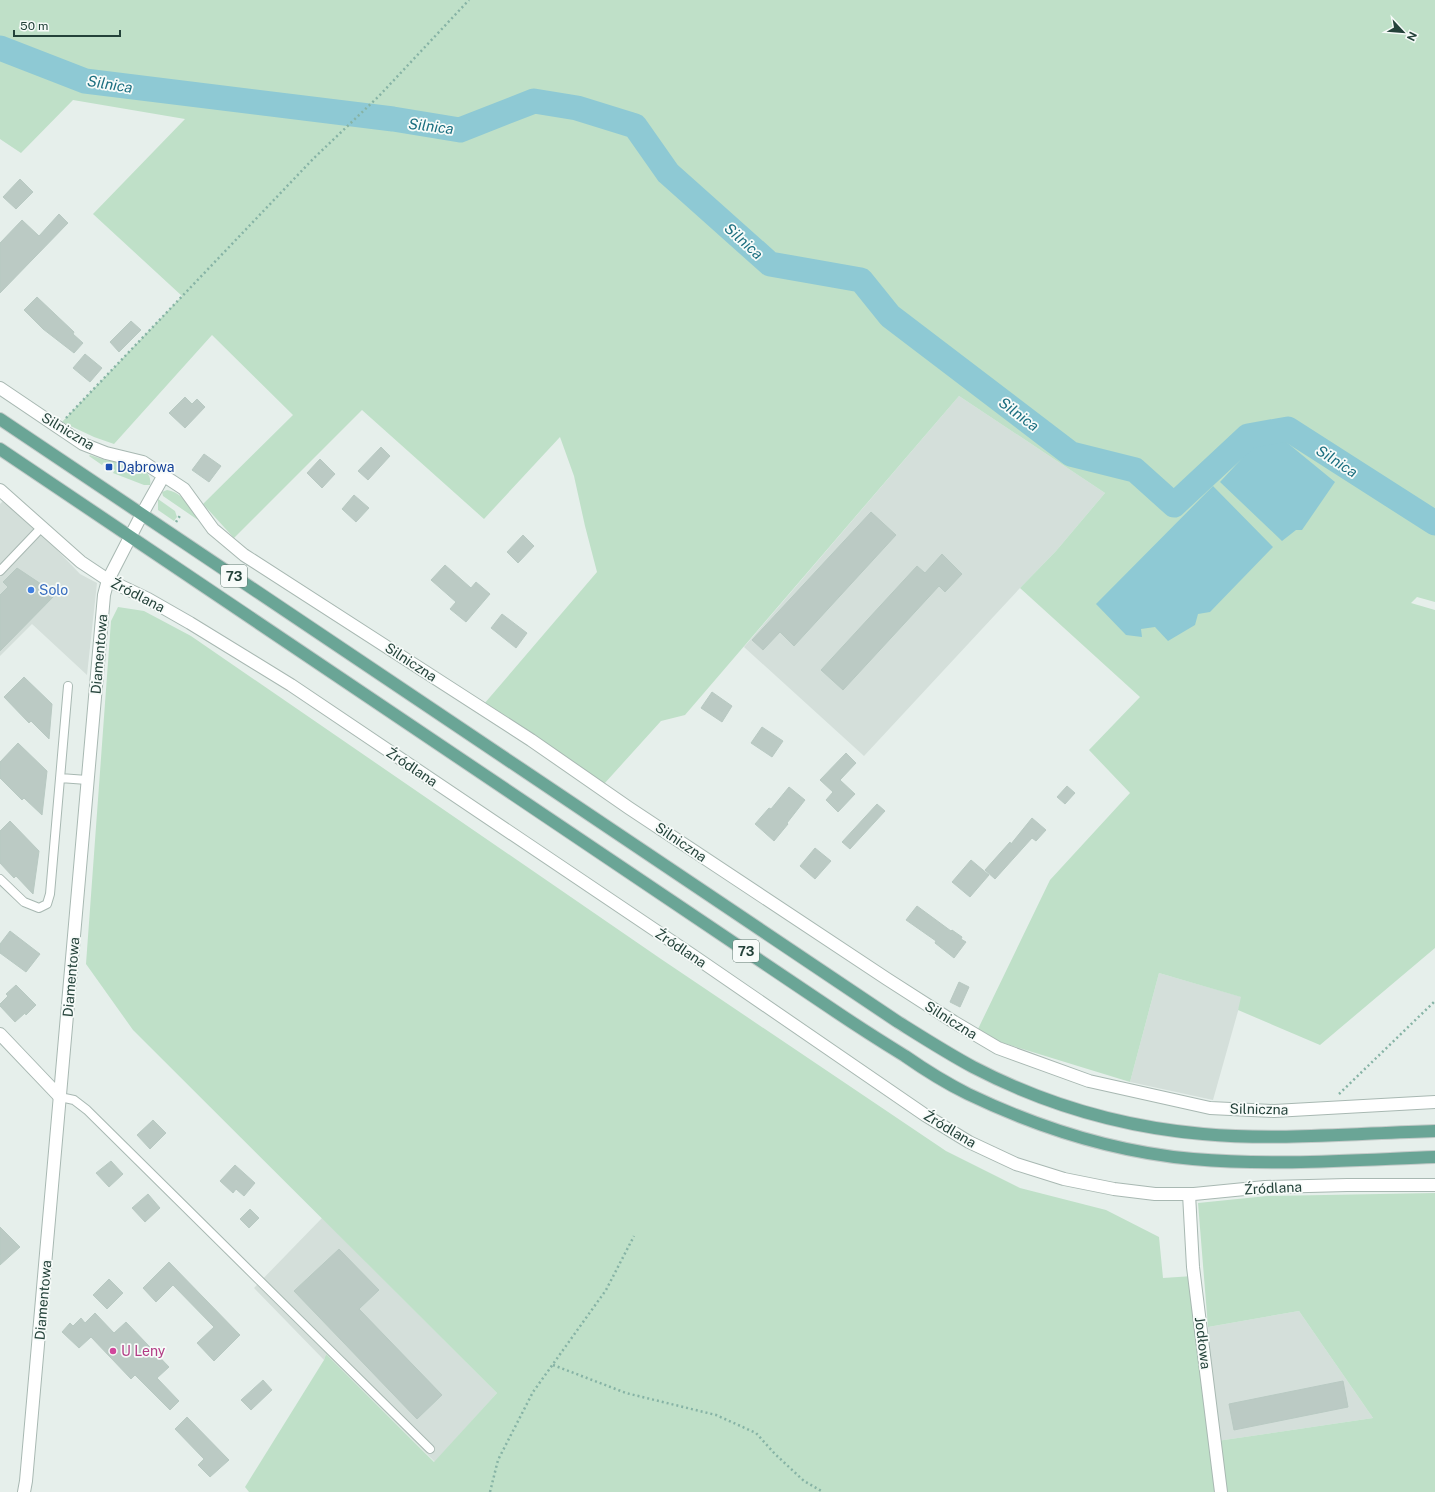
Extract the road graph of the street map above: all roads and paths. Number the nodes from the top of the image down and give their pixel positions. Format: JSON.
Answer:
{"nodes":[{"id":1,"x":469,"y":0,"type":"edge"},
{"id":2,"x":0,"y":388,"type":"edge"},
{"id":3,"x":0,"y":419,"type":"edge"},
{"id":4,"x":58,"y":427,"type":"junction"},
{"id":5,"x":0,"y":449,"type":"edge"},
{"id":6,"x":164,"y":475,"type":"junction"},
{"id":7,"x":0,"y":490,"type":"edge"},
{"id":8,"x":142,"y":514,"type":"junction"},
{"id":9,"x":181,"y":514,"type":"dead end"},
{"id":10,"x":176,"y":522,"type":"dead end"},
{"id":11,"x":41,"y":528,"type":"junction"},
{"id":12,"x":130,"y":537,"type":"junction"},
{"id":13,"x":0,"y":571,"type":"edge"},
{"id":14,"x":108,"y":580,"type":"junction"},
{"id":15,"x":68,"y":686,"type":"dead end"},
{"id":16,"x":60,"y":778,"type":"junction"},
{"id":17,"x":87,"y":780,"type":"junction"},
{"id":18,"x":0,"y":879,"type":"edge"},
{"id":19,"x":1435,"y":1001,"type":"edge"},
{"id":20,"x":0,"y":1034,"type":"edge"},
{"id":21,"x":60,"y":1097,"type":"junction"},
{"id":22,"x":1435,"y":1102,"type":"edge"},
{"id":23,"x":1326,"y":1107,"type":"junction"},
{"id":24,"x":1435,"y":1131,"type":"edge"},
{"id":25,"x":1435,"y":1156,"type":"edge"},
{"id":26,"x":1435,"y":1185,"type":"edge"},
{"id":27,"x":1188,"y":1194,"type":"junction"},
{"id":28,"x":634,"y":1236,"type":"dead end"},
{"id":29,"x":553,"y":1365,"type":"junction"},
{"id":30,"x":430,"y":1449,"type":"dead end"},
{"id":31,"x":24,"y":1492,"type":"edge"},
{"id":32,"x":490,"y":1492,"type":"edge"},
{"id":33,"x":823,"y":1492,"type":"edge"},
{"id":34,"x":1221,"y":1492,"type":"edge"}],
"edges":[{"from":1,"to":4,"type":"path"},
{"from":2,"to":4,"type":"street","name":"Silniczna"},
{"from":3,"to":8,"type":"main road","number":"73"},
{"from":4,"to":6,"type":"street","name":"Silniczna"},
{"from":5,"to":12,"type":"main road","number":"73"},
{"from":6,"to":8,"type":"street","name":"Diamentowa"},
{"from":6,"to":23,"type":"street","name":"Silniczna"},
{"from":7,"to":11,"type":"street","name":"Źródlana"},
{"from":8,"to":12,"type":"street","name":"Diamentowa"},
{"from":8,"to":24,"type":"main road","number":"73"},
{"from":9,"to":10,"type":"path"},
{"from":11,"to":13,"type":"lane"},
{"from":11,"to":14,"type":"street","name":"Źródlana"},
{"from":12,"to":14,"type":"street","name":"Diamentowa"},
{"from":12,"to":25,"type":"main road","number":"73"},
{"from":14,"to":17,"type":"street","name":"Diamentowa"},
{"from":14,"to":27,"type":"street","name":"Źródlana"},
{"from":15,"to":16,"type":"lane"},
{"from":16,"to":17,"type":"lane"},
{"from":16,"to":18,"type":"lane"},
{"from":17,"to":21,"type":"street","name":"Diamentowa"},
{"from":19,"to":23,"type":"path"},
{"from":20,"to":21,"type":"street"},
{"from":21,"to":30,"type":"lane"},
{"from":21,"to":31,"type":"street","name":"Diamentowa"},
{"from":22,"to":23,"type":"street","name":"Silniczna"},
{"from":26,"to":27,"type":"street","name":"Źródlana"},
{"from":27,"to":34,"type":"street","name":"Jodłowa"},
{"from":28,"to":29,"type":"path"},
{"from":29,"to":32,"type":"path"},
{"from":29,"to":33,"type":"path"}]}
